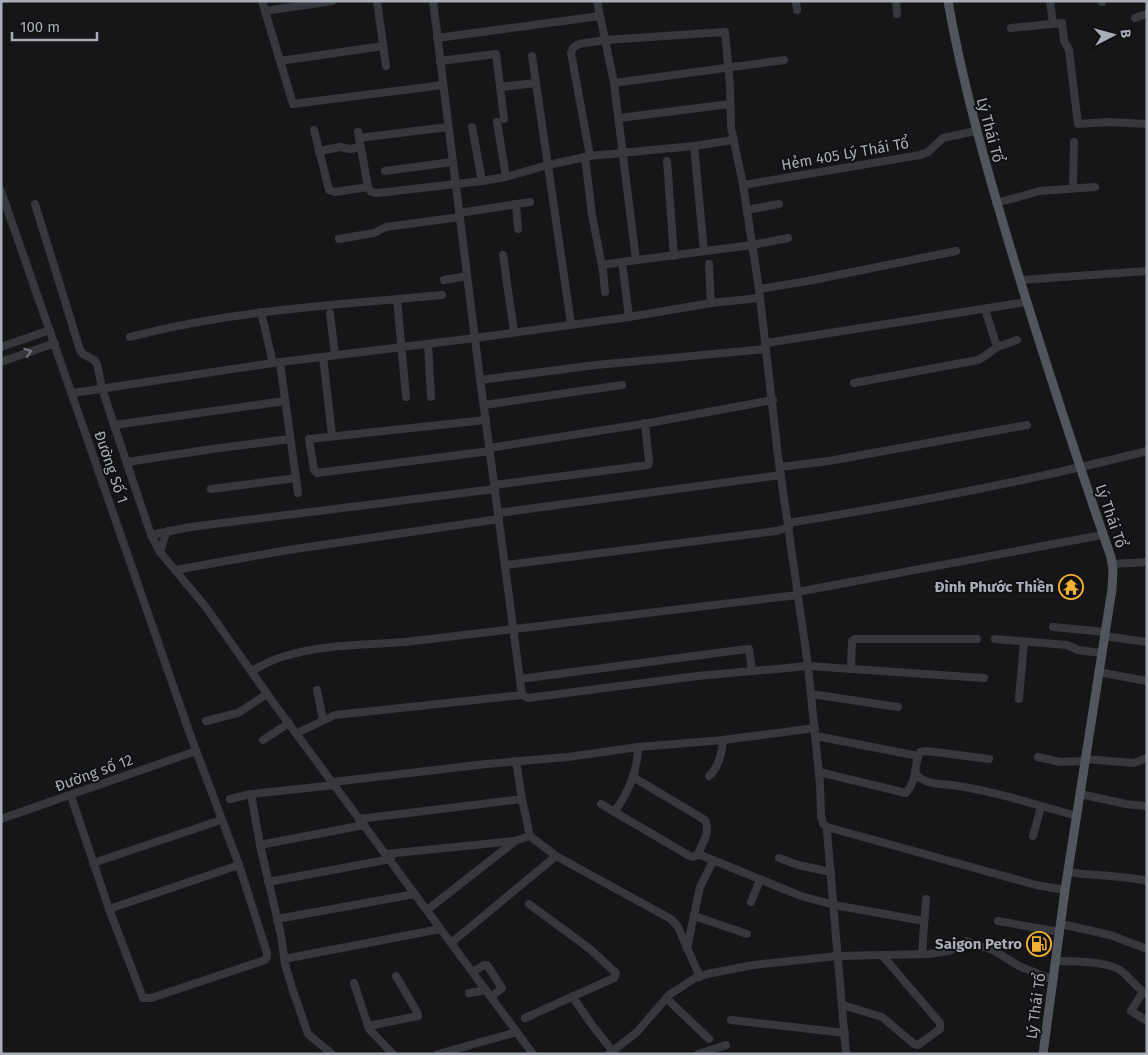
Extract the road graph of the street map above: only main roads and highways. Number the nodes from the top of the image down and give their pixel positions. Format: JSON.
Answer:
{"nodes":[{"id":1,"x":948,"y":1,"type":"edge"},
{"id":2,"x":1043,"y":1054,"type":"edge"}],
"edges":[{"from":1,"to":2,"type":"main road","name":"Lý Thái Tổ"}]}
